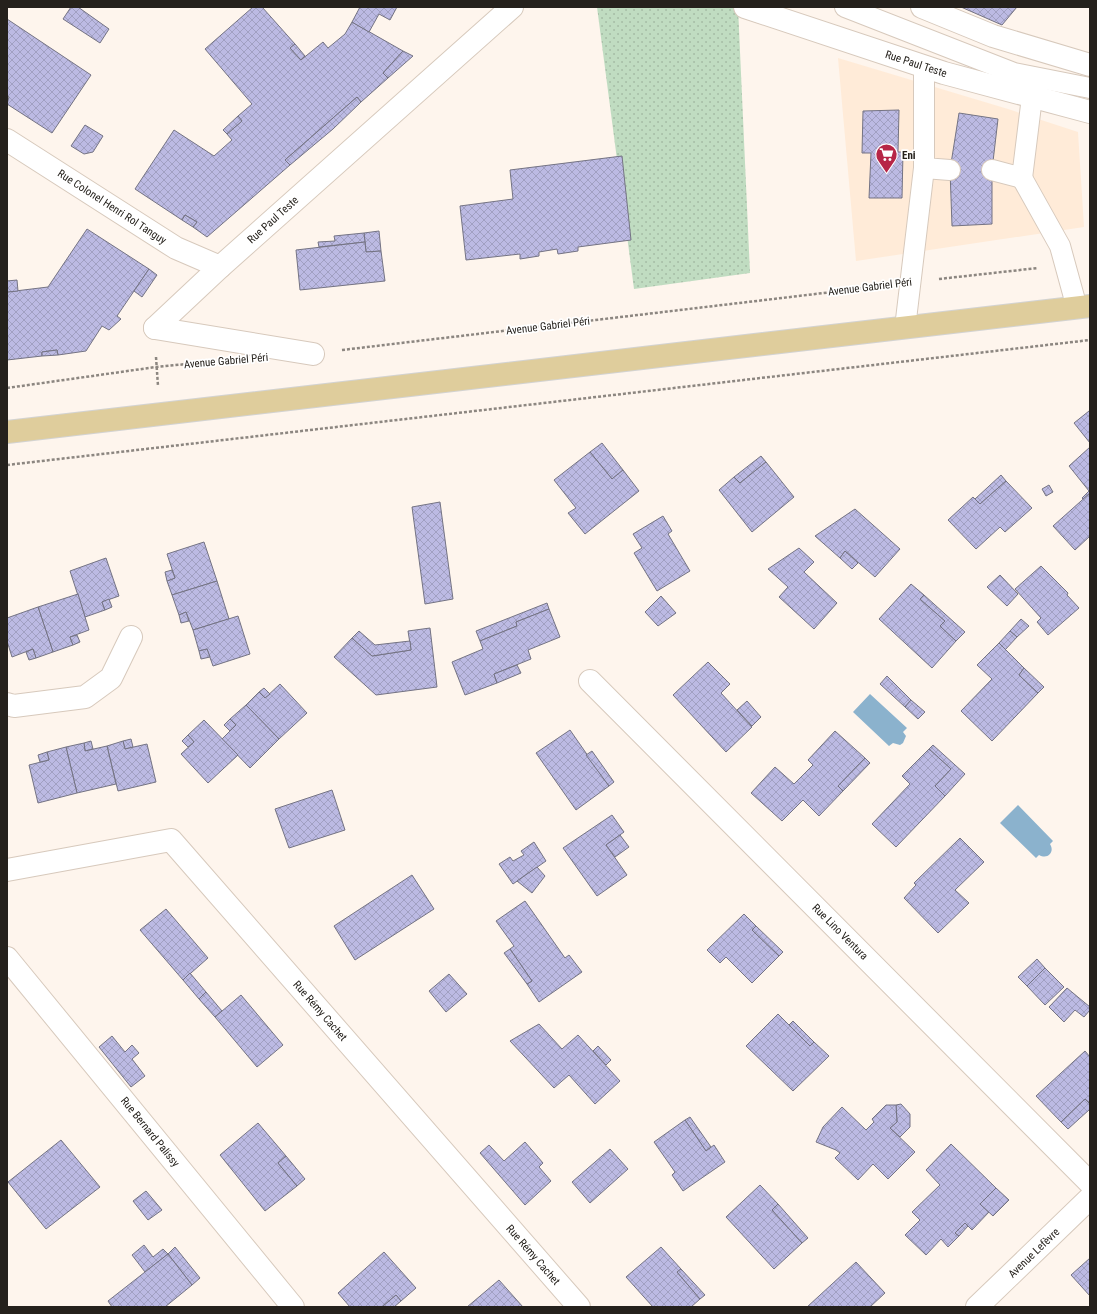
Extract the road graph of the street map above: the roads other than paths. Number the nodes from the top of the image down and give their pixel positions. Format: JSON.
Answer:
{"nodes":[{"id":1,"x":512,"y":7,"type":"edge"},
{"id":2,"x":745,"y":7,"type":"edge"},
{"id":3,"x":845,"y":7,"type":"edge"},
{"id":4,"x":922,"y":7,"type":"edge"},
{"id":5,"x":1090,"y":65,"type":"edge"},
{"id":6,"x":924,"y":66,"type":"junction"},
{"id":7,"x":1090,"y":88,"type":"edge"},
{"id":8,"x":1032,"y":97,"type":"junction"},
{"id":9,"x":1090,"y":112,"type":"edge"},
{"id":10,"x":7,"y":140,"type":"edge"},
{"id":11,"x":924,"y":168,"type":"junction"},
{"id":12,"x":950,"y":170,"type":"dead end"},
{"id":13,"x":992,"y":170,"type":"dead end"},
{"id":14,"x":1022,"y":178,"type":"junction"},
{"id":15,"x":220,"y":267,"type":"junction"},
{"id":16,"x":1084,"y":307,"type":"edge"},
{"id":17,"x":905,"y":328,"type":"junction"},
{"id":18,"x":313,"y":354,"type":"road end"},
{"id":19,"x":7,"y":432,"type":"edge"},
{"id":20,"x":131,"y":637,"type":"dead end"},
{"id":21,"x":590,"y":681,"type":"dead end"},
{"id":22,"x":7,"y":704,"type":"edge"},
{"id":23,"x":7,"y":870,"type":"edge"},
{"id":24,"x":7,"y":958,"type":"edge"},
{"id":25,"x":1090,"y":1184,"type":"edge"},
{"id":26,"x":1090,"y":1198,"type":"edge"},
{"id":27,"x":292,"y":1307,"type":"edge"},
{"id":28,"x":579,"y":1307,"type":"edge"},
{"id":29,"x":977,"y":1307,"type":"edge"}],
"edges":[{"from":1,"to":15,"type":"street","name":"Rue Paul Teste"},
{"from":2,"to":6,"type":"street","name":"Rue Paul Teste"},
{"from":3,"to":7,"type":"lane"},
{"from":4,"to":5,"type":"street"},
{"from":6,"to":8,"type":"street","name":"Rue Paul Teste"},
{"from":6,"to":11,"type":"lane"},
{"from":8,"to":9,"type":"street","name":"Rue Paul Teste"},
{"from":8,"to":14,"type":"lane"},
{"from":10,"to":15,"type":"street","name":"Rue Colonel Henri Rol Tanguy"},
{"from":11,"to":12,"type":"lane"},
{"from":11,"to":17,"type":"lane"},
{"from":13,"to":14,"type":"lane"},
{"from":14,"to":16,"type":"lane"},
{"from":15,"to":18,"type":"street","name":"Rue Paul Teste"},
{"from":16,"to":17,"type":"main road"},
{"from":17,"to":19,"type":"main road"},
{"from":20,"to":22,"type":"street"},
{"from":21,"to":25,"type":"street","name":"Rue Lino Ventura"},
{"from":23,"to":28,"type":"street","name":"Rue Rémy Cachet"},
{"from":24,"to":27,"type":"street","name":"Rue Bernard Palissy"},
{"from":26,"to":29,"type":"street","name":"Avenue Lefèvre"}]}
